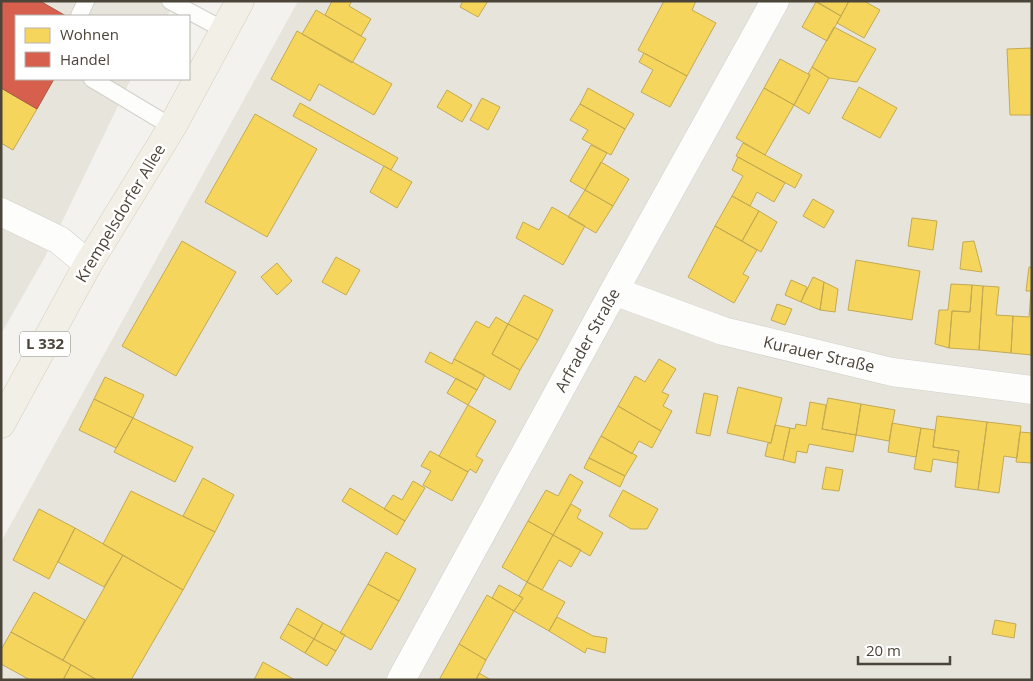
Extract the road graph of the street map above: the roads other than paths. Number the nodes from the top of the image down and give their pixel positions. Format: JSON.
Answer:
{"nodes":[{"id":1,"x":86,"y":1,"type":"edge"},
{"id":2,"x":170,"y":1,"type":"edge"},
{"id":3,"x":240,"y":1,"type":"edge"},
{"id":4,"x":775,"y":1,"type":"edge"},
{"id":5,"x":79,"y":15,"type":"edge"},
{"id":6,"x":224,"y":30,"type":"junction"},
{"id":7,"x":94,"y":80,"type":"edge"},
{"id":8,"x":172,"y":127,"type":"junction"},
{"id":9,"x":1,"y":212,"type":"edge"},
{"id":10,"x":88,"y":264,"type":"junction"},
{"id":11,"x":614,"y":291,"type":"junction"},
{"id":12,"x":1032,"y":390,"type":"edge"},
{"id":13,"x":1,"y":424,"type":"edge"},
{"id":14,"x":401,"y":680,"type":"edge"}],
"edges":[{"from":1,"to":5,"type":"lane"},
{"from":2,"to":6,"type":"lane"},
{"from":3,"to":6,"type":"main road","name":"Krempelsdorfer Allee","number":"L 332"},
{"from":4,"to":11,"type":"street","name":"Arfrader Straße"},
{"from":6,"to":8,"type":"main road","name":"Krempelsdorfer Allee","number":"L 332"},
{"from":7,"to":8,"type":"lane"},
{"from":8,"to":10,"type":"main road","name":"Krempelsdorfer Allee","number":"L 332"},
{"from":9,"to":10,"type":"street"},
{"from":10,"to":13,"type":"main road","name":"Krempelsdorfer Allee","number":"L 332"},
{"from":11,"to":12,"type":"street","name":"Kurauer Straße"},
{"from":11,"to":14,"type":"street","name":"Arfrader Straße"}]}
